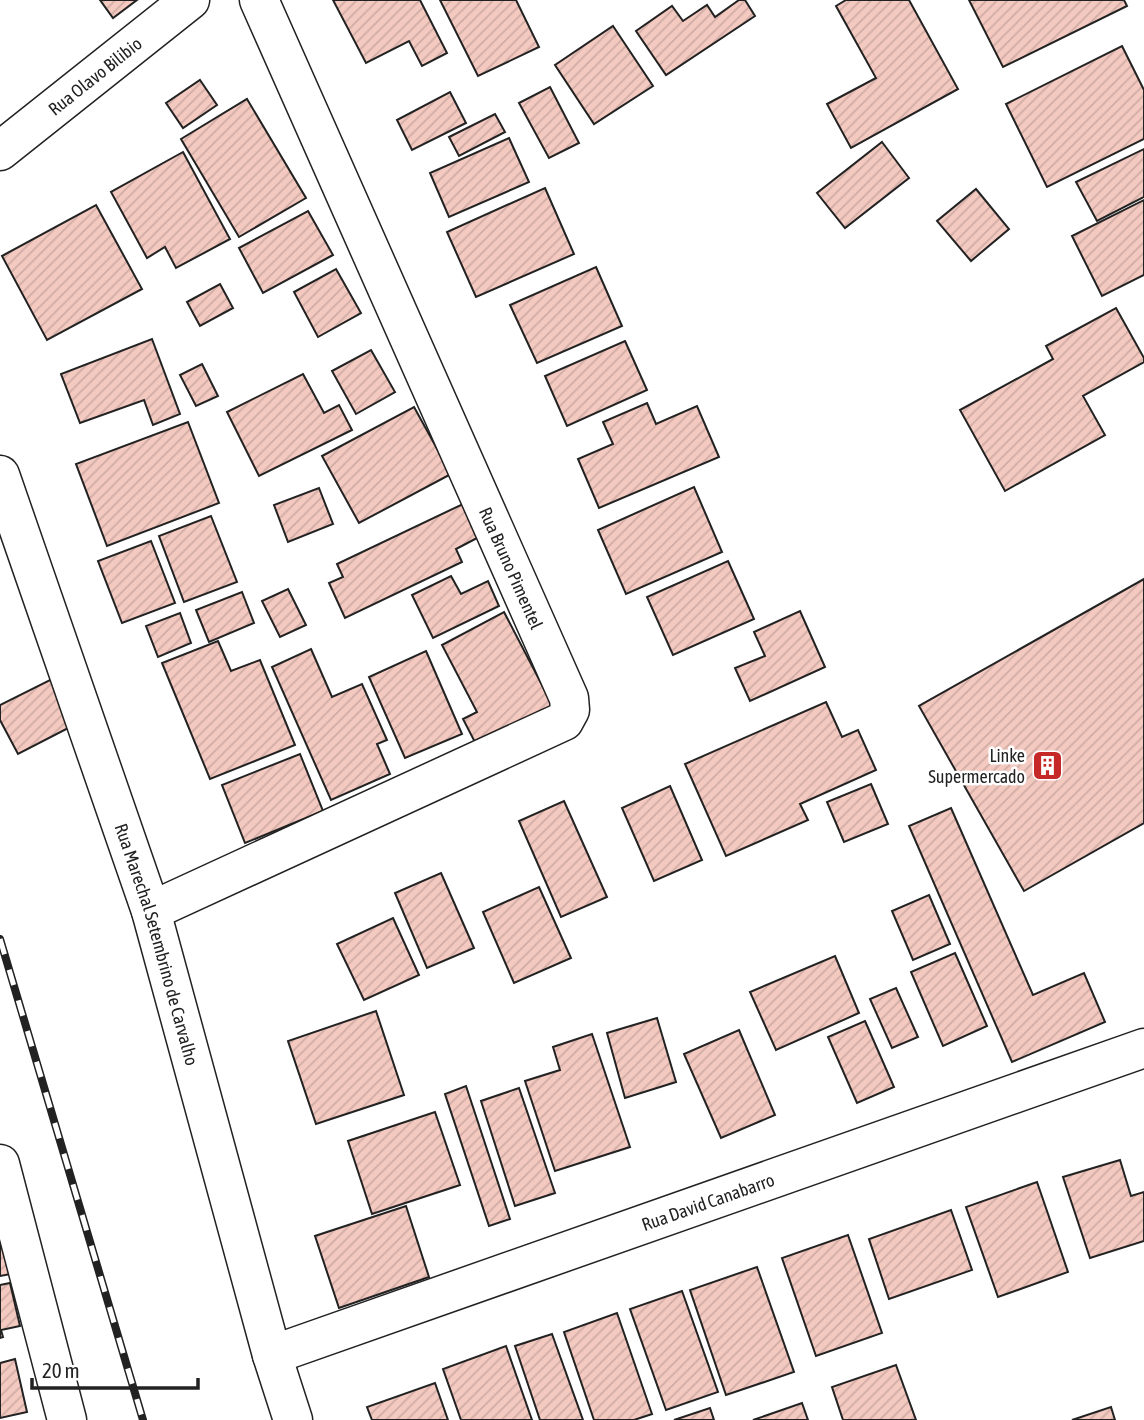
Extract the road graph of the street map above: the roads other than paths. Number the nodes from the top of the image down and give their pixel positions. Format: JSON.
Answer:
{"nodes":[{"id":1,"x":190,"y":0,"type":"edge"},
{"id":2,"x":259,"y":0,"type":"edge"},
{"id":3,"x":0,"y":151,"type":"edge"},
{"id":4,"x":0,"y":475,"type":"edge"},
{"id":5,"x":150,"y":911,"type":"junction"},
{"id":6,"x":1144,"y":1048,"type":"edge"},
{"id":7,"x":0,"y":1164,"type":"edge"},
{"id":8,"x":272,"y":1355,"type":"junction"},
{"id":9,"x":67,"y":1420,"type":"edge"},
{"id":10,"x":293,"y":1420,"type":"edge"}],
"edges":[{"from":1,"to":3,"type":"street","name":"Rua Olavo Bilibio"},
{"from":2,"to":5,"type":"street","name":"Rua Bruno Pimentel"},
{"from":4,"to":5,"type":"street","name":"Rua Marechal Setembrino de Carvalho"},
{"from":5,"to":8,"type":"street","name":"Rua Marechal Setembrino de Carvalho"},
{"from":6,"to":8,"type":"street","name":"Rua David Canabarro"},
{"from":7,"to":9,"type":"street"},
{"from":8,"to":10,"type":"street","name":"Rua Marechal Setembrino de Carvalho"}]}
